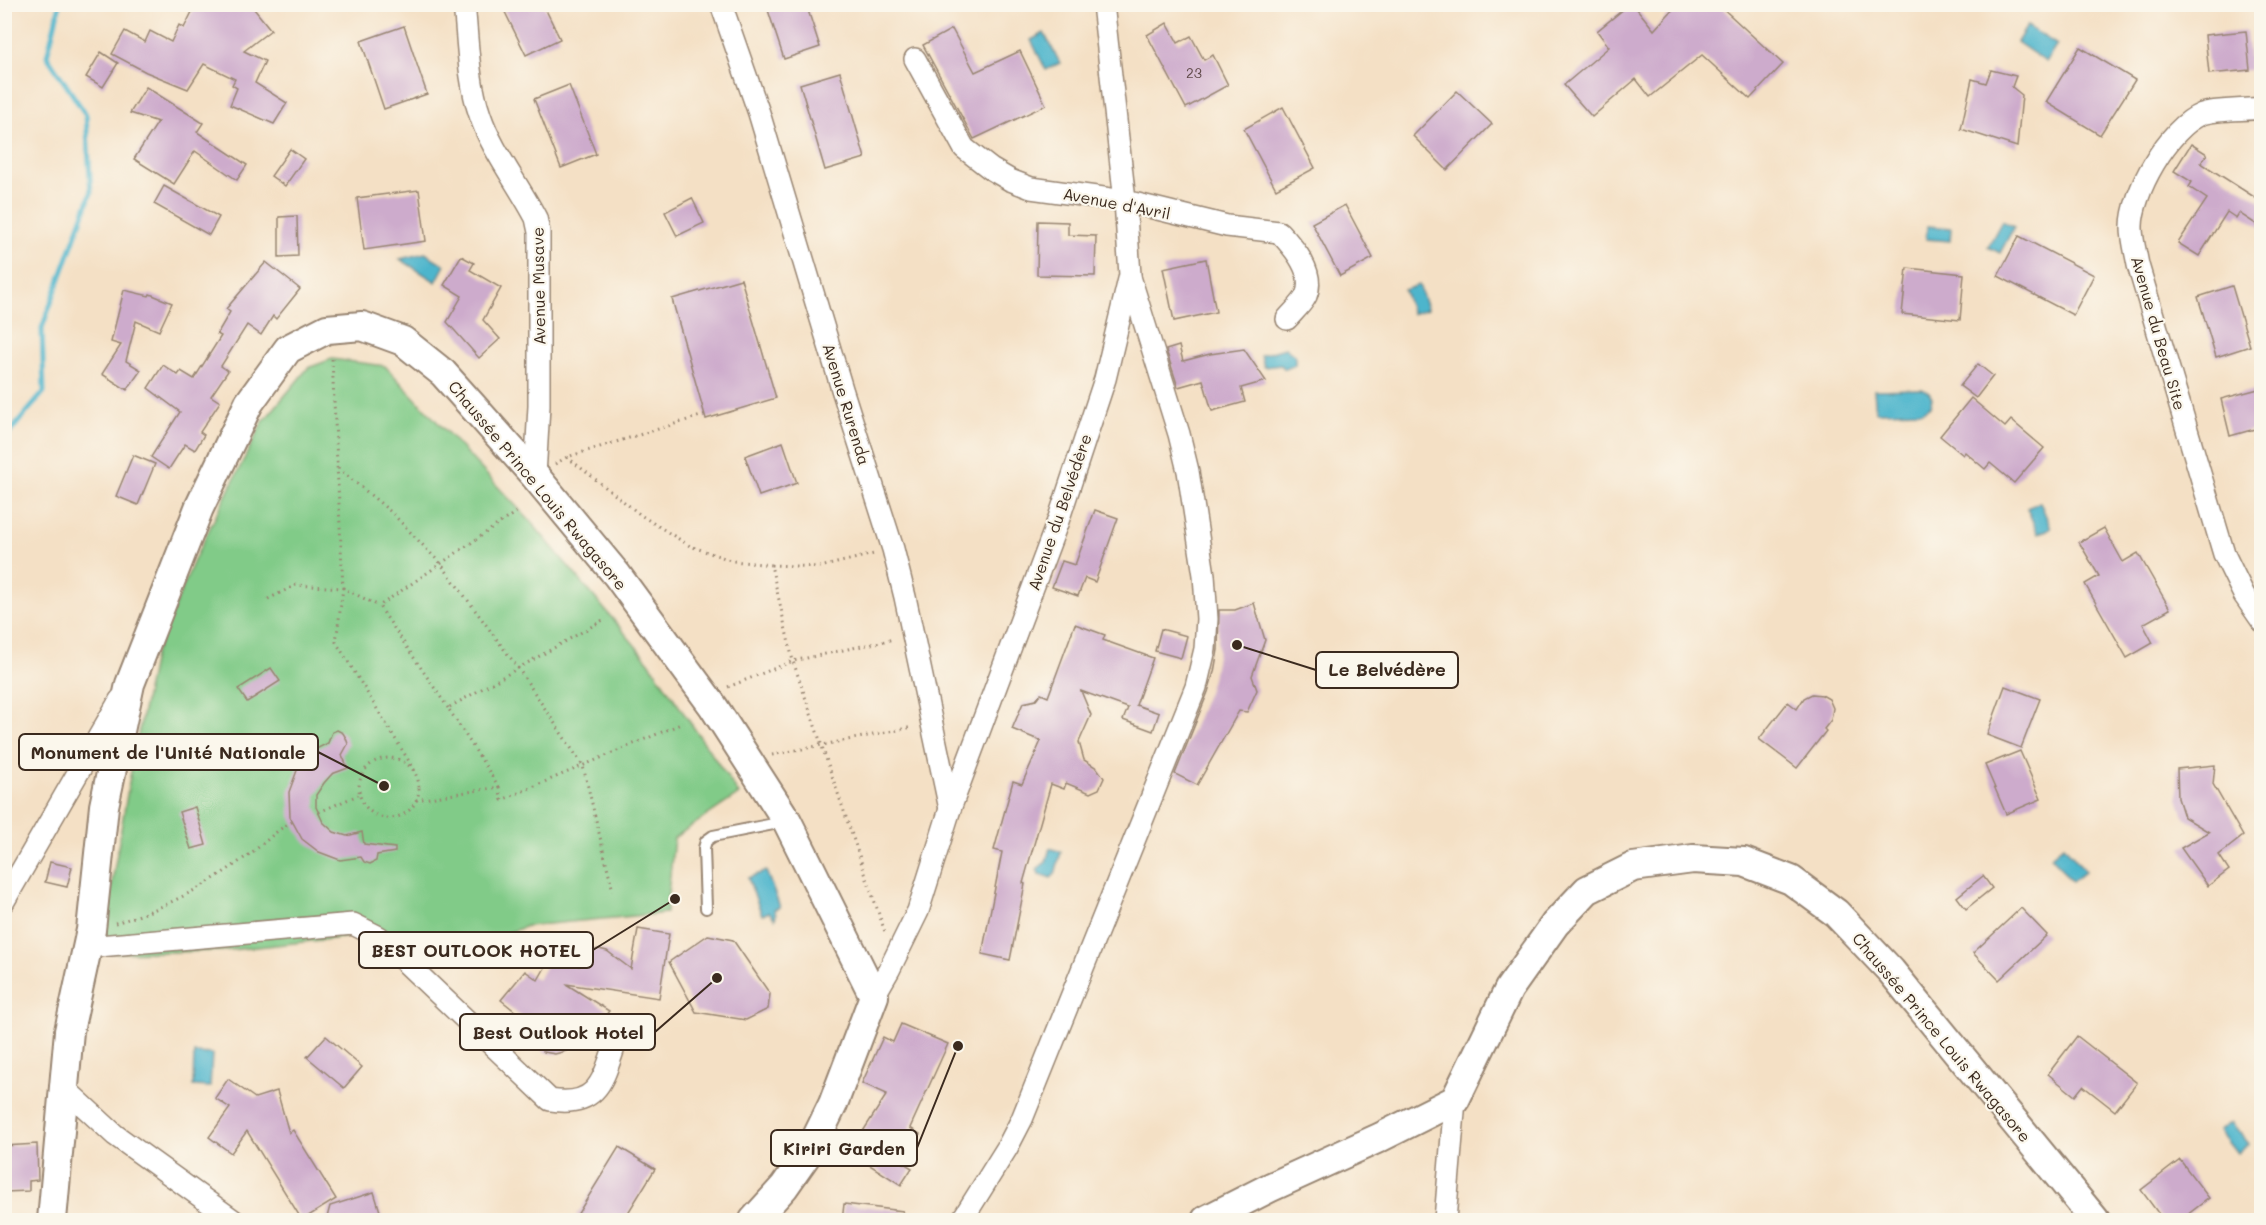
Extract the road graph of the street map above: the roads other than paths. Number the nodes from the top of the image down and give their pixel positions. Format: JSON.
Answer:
{"nodes":[{"id":1,"x":464,"y":4,"type":"edge"},
{"id":2,"x":721,"y":4,"type":"edge"},
{"id":3,"x":1103,"y":4,"type":"edge"},
{"id":4,"x":915,"y":59,"type":"dead end"},
{"id":5,"x":2262,"y":108,"type":"edge"},
{"id":6,"x":1125,"y":201,"type":"junction"},
{"id":7,"x":1130,"y":275,"type":"junction"},
{"id":8,"x":1287,"y":319,"type":"dead end"},
{"id":9,"x":535,"y":476,"type":"junction"},
{"id":10,"x":2262,"y":621,"type":"edge"},
{"id":11,"x":130,"y":684,"type":"junction"},
{"id":12,"x":950,"y":809,"type":"junction"},
{"id":13,"x":787,"y":821,"type":"junction"},
{"id":14,"x":4,"y":901,"type":"edge"},
{"id":15,"x":706,"y":908,"type":"dead end"},
{"id":16,"x":89,"y":938,"type":"junction"},
{"id":17,"x":874,"y":996,"type":"junction"},
{"id":18,"x":617,"y":1039,"type":"dead end"},
{"id":19,"x":63,"y":1087,"type":"junction"},
{"id":20,"x":1455,"y":1100,"type":"junction"},
{"id":21,"x":52,"y":1221,"type":"edge"},
{"id":22,"x":233,"y":1221,"type":"edge"},
{"id":23,"x":754,"y":1221,"type":"edge"},
{"id":24,"x":962,"y":1221,"type":"edge"},
{"id":25,"x":1206,"y":1221,"type":"edge"},
{"id":26,"x":1445,"y":1221,"type":"edge"},
{"id":27,"x":2095,"y":1221,"type":"edge"}],
"edges":[{"from":1,"to":9,"type":"street","name":"Avenue Musave"},
{"from":2,"to":12,"type":"street","name":"Avenue Rurenda"},
{"from":3,"to":6,"type":"street","name":"Avenue du Belvédère"},
{"from":4,"to":6,"type":"street","name":"Avenue d'Avril"},
{"from":5,"to":10,"type":"street","name":"Avenue du Beau Site"},
{"from":6,"to":7,"type":"street","name":"Avenue du Belvédère"},
{"from":6,"to":8,"type":"street","name":"Avenue d'Avril"},
{"from":7,"to":12,"type":"street","name":"Avenue du Belvédère"},
{"from":7,"to":24,"type":"street"},
{"from":9,"to":11,"type":"street","name":"Chaussée Prince Louis Rwagasore"},
{"from":9,"to":13,"type":"street","name":"Chaussée Prince Louis Rwagasore"},
{"from":11,"to":14,"type":"street","name":"Chaussée Prince Louis Rwagasore"},
{"from":11,"to":16,"type":"street"},
{"from":12,"to":17,"type":"street","name":"Avenue du Belvédère"},
{"from":13,"to":15,"type":"lane"},
{"from":13,"to":17,"type":"street","name":"Chaussée Prince Louis Rwagasore"},
{"from":16,"to":18,"type":"street"},
{"from":16,"to":19,"type":"street"},
{"from":17,"to":23,"type":"street"},
{"from":19,"to":21,"type":"street"},
{"from":19,"to":22,"type":"street"},
{"from":20,"to":25,"type":"street"},
{"from":20,"to":26,"type":"street"},
{"from":20,"to":27,"type":"street","name":"Chaussée Prince Louis Rwagasore"}]}
